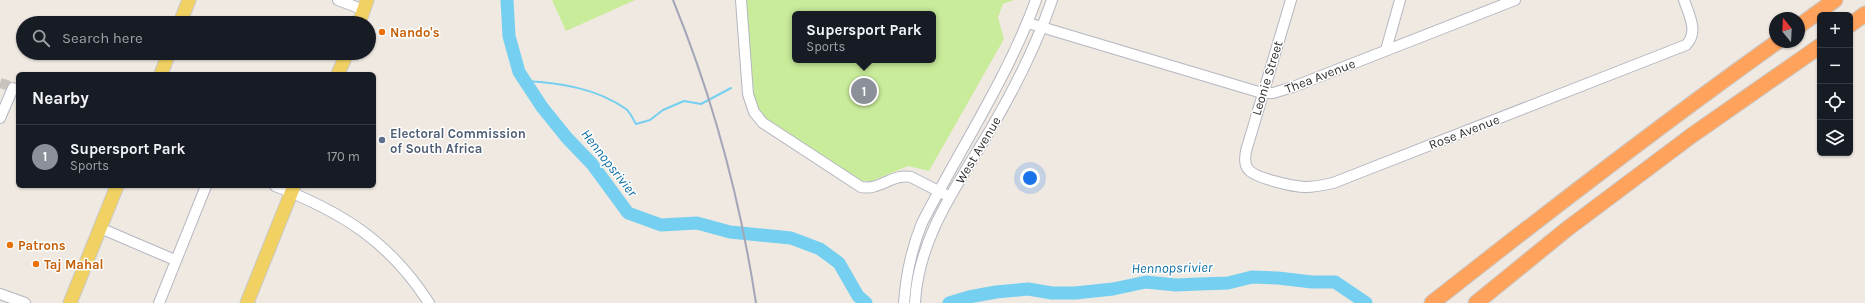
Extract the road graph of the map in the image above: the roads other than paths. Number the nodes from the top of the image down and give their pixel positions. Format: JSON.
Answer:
{"nodes":[{"id":1,"x":189,"y":0,"type":"edge"},
{"id":2,"x":338,"y":0,"type":"edge"},
{"id":3,"x":741,"y":0,"type":"edge"},
{"id":4,"x":1036,"y":0,"type":"edge"},
{"id":5,"x":1052,"y":0,"type":"edge"},
{"id":6,"x":1290,"y":0,"type":"edge"},
{"id":7,"x":1400,"y":0,"type":"edge"},
{"id":8,"x":1515,"y":0,"type":"edge"},
{"id":9,"x":1684,"y":0,"type":"edge"},
{"id":10,"x":1835,"y":0,"type":"edge"},
{"id":11,"x":366,"y":5,"type":"edge"},
{"id":12,"x":1865,"y":14,"type":"edge"},
{"id":13,"x":183,"y":16,"type":"edge"},
{"id":14,"x":362,"y":16,"type":"edge"},
{"id":15,"x":1805,"y":22,"type":"edge"},
{"id":16,"x":1853,"y":22,"type":"edge"},
{"id":17,"x":1028,"y":23,"type":"junction"},
{"id":18,"x":1042,"y":27,"type":"junction"},
{"id":19,"x":1769,"y":48,"type":"edge"},
{"id":20,"x":1817,"y":48,"type":"edge"},
{"id":21,"x":1386,"y":50,"type":"junction"},
{"id":22,"x":166,"y":60,"type":"edge"},
{"id":23,"x":344,"y":60,"type":"edge"},
{"id":24,"x":162,"y":72,"type":"edge"},
{"id":25,"x":339,"y":72,"type":"edge"},
{"id":26,"x":1267,"y":77,"type":"junction"},
{"id":27,"x":1242,"y":87,"type":"junction"},
{"id":28,"x":13,"y":88,"type":"edge"},
{"id":29,"x":1262,"y":93,"type":"junction"},
{"id":30,"x":0,"y":118,"type":"edge"},
{"id":31,"x":1245,"y":157,"type":"joint"},
{"id":32,"x":116,"y":188,"type":"edge"},
{"id":33,"x":205,"y":188,"type":"edge"},
{"id":34,"x":292,"y":189,"type":"edge"},
{"id":35,"x":939,"y":192,"type":"junction"},
{"id":36,"x":950,"y":197,"type":"junction"},
{"id":37,"x":100,"y":228,"type":"junction"},
{"id":38,"x":176,"y":260,"type":"junction"},
{"id":39,"x":0,"y":294,"type":"edge"},
{"id":40,"x":25,"y":303,"type":"edge"},
{"id":41,"x":70,"y":303,"type":"edge"},
{"id":42,"x":159,"y":303,"type":"edge"},
{"id":43,"x":247,"y":303,"type":"edge"},
{"id":44,"x":429,"y":303,"type":"edge"},
{"id":45,"x":904,"y":303,"type":"edge"},
{"id":46,"x":915,"y":303,"type":"edge"},
{"id":47,"x":1432,"y":303,"type":"edge"},
{"id":48,"x":1476,"y":303,"type":"edge"}],
"edges":[{"from":1,"to":13,"type":"main road"},
{"from":2,"to":11,"type":"street"},
{"from":3,"to":35,"type":"street"},
{"from":4,"to":17,"type":"street","name":"West Avenue"},
{"from":5,"to":18,"type":"street","name":"West Avenue"},
{"from":6,"to":26,"type":"street","name":"Leonie Street"},
{"from":7,"to":21,"type":"street"},
{"from":8,"to":21,"type":"street","name":"Thea Avenue"},
{"from":9,"to":31,"type":"street","name":"Rose Avenue"},
{"from":10,"to":15,"type":"highway"},
{"from":11,"to":14,"type":"main road"},
{"from":12,"to":16,"type":"highway"},
{"from":17,"to":18,"type":"street","name":"Thea Avenue"},
{"from":17,"to":35,"type":"street","name":"West Avenue"},
{"from":18,"to":27,"type":"street","name":"Thea Avenue"},
{"from":18,"to":36,"type":"street","name":"West Avenue"},
{"from":19,"to":47,"type":"highway"},
{"from":20,"to":48,"type":"highway"},
{"from":21,"to":29,"type":"street","name":"Thea Avenue"},
{"from":22,"to":24,"type":"main road"},
{"from":23,"to":25,"type":"main road"},
{"from":26,"to":27,"type":"street"},
{"from":26,"to":29,"type":"street","name":"Leonie Street"},
{"from":27,"to":29,"type":"street","name":"Thea Avenue"},
{"from":28,"to":30,"type":"street"},
{"from":29,"to":31,"type":"street","name":"Leonie Street"},
{"from":32,"to":37,"type":"main road"},
{"from":33,"to":38,"type":"street"},
{"from":34,"to":43,"type":"main road"},
{"from":34,"to":44,"type":"street"},
{"from":35,"to":36,"type":"street"},
{"from":35,"to":45,"type":"street","name":"West Avenue"},
{"from":36,"to":46,"type":"street","name":"West Avenue"},
{"from":37,"to":38,"type":"street"},
{"from":37,"to":41,"type":"main road"},
{"from":38,"to":42,"type":"street"},
{"from":39,"to":40,"type":"street"}]}
